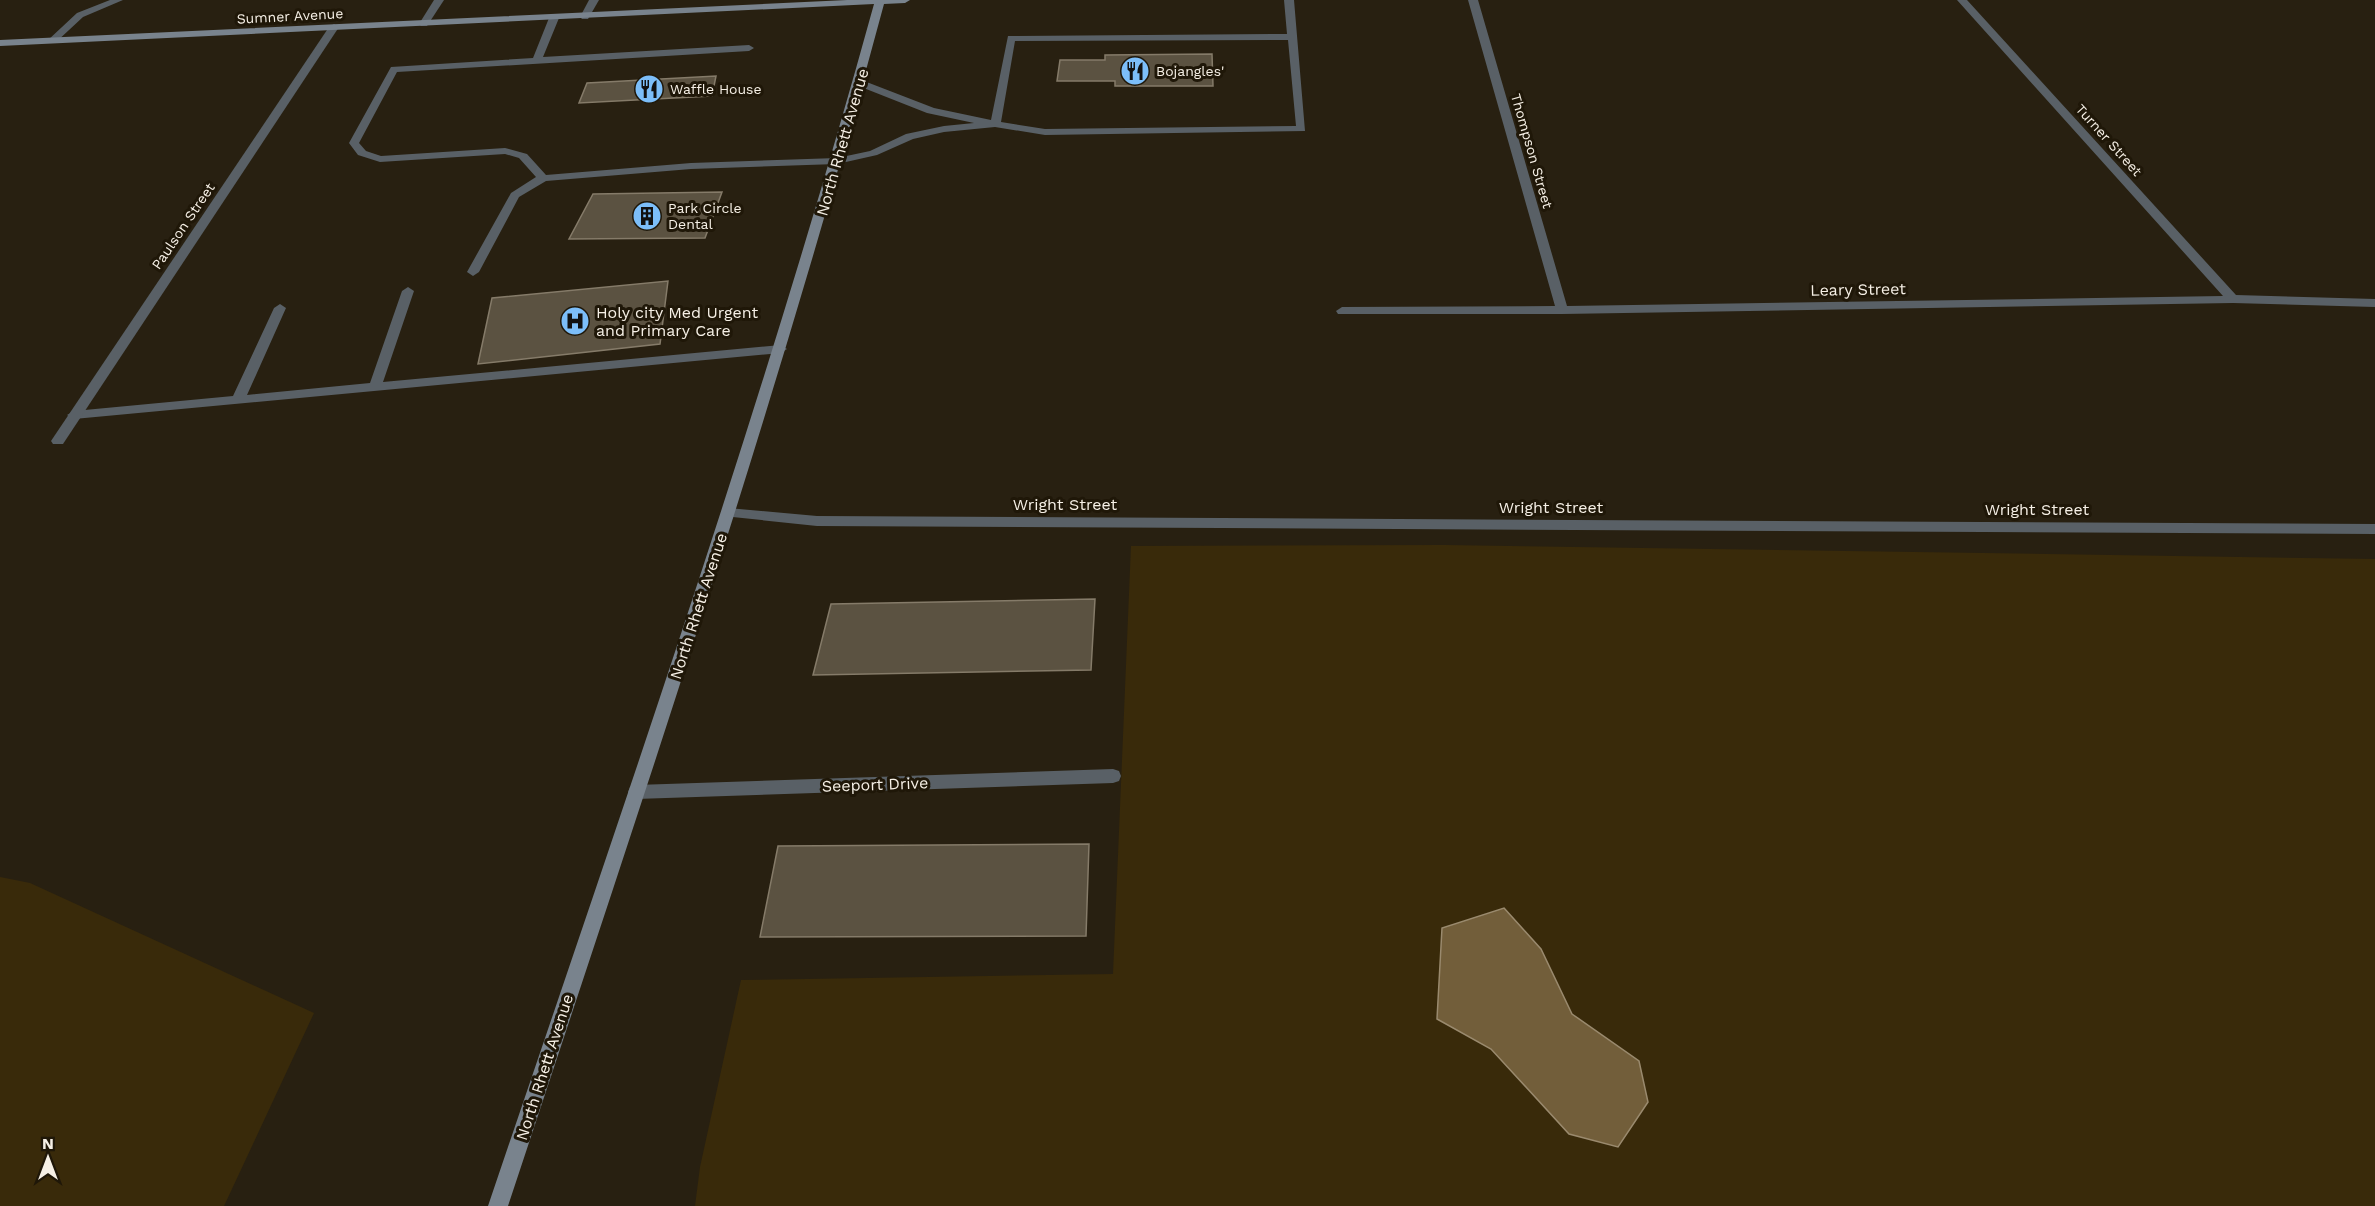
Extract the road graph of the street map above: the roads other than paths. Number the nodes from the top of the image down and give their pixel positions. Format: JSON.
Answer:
{"nodes":[{"id":1,"x":118,"y":0,"type":"edge"},
{"id":2,"x":439,"y":0,"type":"edge"},
{"id":3,"x":594,"y":0,"type":"edge"},
{"id":4,"x":905,"y":0,"type":"edge"},
{"id":5,"x":1289,"y":0,"type":"edge"},
{"id":6,"x":1473,"y":0,"type":"edge"},
{"id":7,"x":1962,"y":0,"type":"edge"},
{"id":8,"x":880,"y":1,"type":"edge"},
{"id":9,"x":585,"y":17,"type":"junction"},
{"id":10,"x":554,"y":18,"type":"junction"},
{"id":11,"x":424,"y":24,"type":"junction"},
{"id":12,"x":334,"y":27,"type":"junction"},
{"id":13,"x":1292,"y":37,"type":"junction"},
{"id":14,"x":52,"y":40,"type":"junction"},
{"id":15,"x":0,"y":43,"type":"edge"},
{"id":16,"x":749,"y":48,"type":"dead end"},
{"id":17,"x":536,"y":62,"type":"junction"},
{"id":18,"x":860,"y":84,"type":"junction"},
{"id":19,"x":995,"y":124,"type":"junction"},
{"id":20,"x":837,"y":161,"type":"junction"},
{"id":21,"x":543,"y":177,"type":"junction"},
{"id":22,"x":473,"y":272,"type":"dead end"},
{"id":23,"x":408,"y":291,"type":"dead end"},
{"id":24,"x":2233,"y":299,"type":"junction"},
{"id":25,"x":2375,"y":303,"type":"edge"},
{"id":26,"x":280,"y":308,"type":"dead end"},
{"id":27,"x":1562,"y":310,"type":"junction"},
{"id":28,"x":1342,"y":311,"type":"dead end"},
{"id":29,"x":781,"y":350,"type":"junction"},
{"id":30,"x":375,"y":387,"type":"junction"},
{"id":31,"x":238,"y":400,"type":"junction"},
{"id":32,"x":74,"y":416,"type":"junction"},
{"id":33,"x":58,"y":441,"type":"dead end"},
{"id":34,"x":728,"y":513,"type":"junction"},
{"id":35,"x":2375,"y":529,"type":"edge"},
{"id":36,"x":1113,"y":776,"type":"dead end"},
{"id":37,"x":636,"y":792,"type":"junction"},
{"id":38,"x":498,"y":1206,"type":"edge"}],
"edges":[{"from":1,"to":14,"type":"street"},
{"from":2,"to":11,"type":"street"},
{"from":3,"to":9,"type":"street"},
{"from":4,"to":8,"type":"main road","name":"Sumner Avenue"},
{"from":5,"to":13,"type":"street"},
{"from":6,"to":27,"type":"street","name":"Thompson Street"},
{"from":7,"to":24,"type":"street","name":"Turner Street"},
{"from":8,"to":9,"type":"main road","name":"Sumner Avenue"},
{"from":8,"to":18,"type":"main road","name":"North Rhett Avenue"},
{"from":9,"to":10,"type":"main road","name":"Sumner Avenue"},
{"from":10,"to":11,"type":"main road","name":"Sumner Avenue"},
{"from":10,"to":17,"type":"street"},
{"from":11,"to":12,"type":"main road","name":"Sumner Avenue"},
{"from":12,"to":14,"type":"main road","name":"Sumner Avenue"},
{"from":12,"to":32,"type":"street","name":"Paulson Street"},
{"from":13,"to":19,"type":"street"},
{"from":13,"to":19,"type":"street"},
{"from":14,"to":15,"type":"main road","name":"Sumner Avenue"},
{"from":16,"to":17,"type":"street"},
{"from":17,"to":21,"type":"street"},
{"from":18,"to":19,"type":"street"},
{"from":18,"to":20,"type":"main road","name":"North Rhett Avenue"},
{"from":19,"to":20,"type":"street"},
{"from":20,"to":21,"type":"street"},
{"from":20,"to":29,"type":"main road","name":"North Rhett Avenue"},
{"from":21,"to":22,"type":"street"},
{"from":23,"to":30,"type":"street"},
{"from":24,"to":25,"type":"street","name":"Leary Street"},
{"from":24,"to":27,"type":"street","name":"Leary Street"},
{"from":26,"to":31,"type":"street"},
{"from":27,"to":28,"type":"street","name":"Leary Street"},
{"from":29,"to":30,"type":"street"},
{"from":29,"to":34,"type":"main road","name":"North Rhett Avenue"},
{"from":30,"to":31,"type":"street"},
{"from":31,"to":32,"type":"street"},
{"from":32,"to":33,"type":"street","name":"Paulson Street"},
{"from":34,"to":35,"type":"street","name":"Wright Street"},
{"from":34,"to":37,"type":"main road","name":"North Rhett Avenue"},
{"from":36,"to":37,"type":"street","name":"Seeport Drive"},
{"from":37,"to":38,"type":"main road","name":"North Rhett Avenue"}]}
